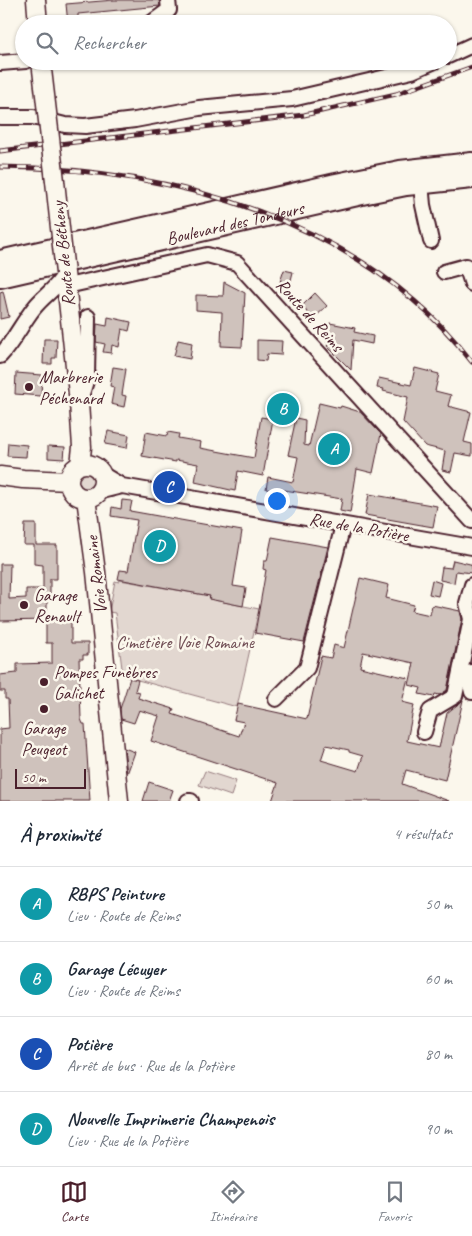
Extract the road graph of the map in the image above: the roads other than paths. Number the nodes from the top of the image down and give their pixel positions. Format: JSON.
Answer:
{"nodes":[{"id":1,"x":36,"y":0,"type":"edge"},
{"id":2,"x":168,"y":0,"type":"edge"},
{"id":3,"x":37,"y":15,"type":"edge"},
{"id":4,"x":162,"y":15,"type":"edge"},
{"id":5,"x":472,"y":45,"type":"edge"},
{"id":6,"x":457,"y":52,"type":"edge"},
{"id":7,"x":15,"y":62,"type":"edge"},
{"id":8,"x":0,"y":63,"type":"edge"},
{"id":9,"x":42,"y":70,"type":"edge"},
{"id":10,"x":414,"y":70,"type":"edge"},
{"id":11,"x":0,"y":117,"type":"edge"},
{"id":12,"x":472,"y":163,"type":"edge"},
{"id":13,"x":472,"y":178,"type":"edge"},
{"id":14,"x":421,"y":183,"type":"junction"},
{"id":15,"x":431,"y":241,"type":"dead end"},
{"id":16,"x":0,"y":262,"type":"edge"},
{"id":17,"x":444,"y":272,"type":"dead end"},
{"id":18,"x":0,"y":276,"type":"edge"},
{"id":19,"x":66,"y":279,"type":"junction"},
{"id":20,"x":472,"y":284,"type":"edge"},
{"id":21,"x":88,"y":317,"type":"dead end"},
{"id":22,"x":0,"y":356,"type":"edge"},
{"id":23,"x":79,"y":403,"type":"junction"},
{"id":24,"x":91,"y":468,"type":"junction"},
{"id":25,"x":0,"y":476,"type":"edge"},
{"id":26,"x":69,"y":481,"type":"junction"},
{"id":27,"x":122,"y":486,"type":"junction"},
{"id":28,"x":92,"y":495,"type":"junction"},
{"id":29,"x":472,"y":521,"type":"edge"},
{"id":30,"x":343,"y":525,"type":"junction"},
{"id":31,"x":472,"y":547,"type":"edge"},
{"id":32,"x":472,"y":584,"type":"edge"},
{"id":33,"x":472,"y":672,"type":"edge"},
{"id":34,"x":472,"y":692,"type":"edge"},
{"id":35,"x":276,"y":699,"type":"dead end"},
{"id":36,"x":424,"y":732,"type":"dead end"},
{"id":37,"x":119,"y":801,"type":"edge"}],
"edges":[{"from":1,"to":3,"type":"main road"},
{"from":2,"to":4,"type":"street"},
{"from":5,"to":6,"type":"street"},
{"from":7,"to":8,"type":"street"},
{"from":9,"to":19,"type":"main road","name":"Route de Bétheny","bridge":true},
{"from":10,"to":11,"type":"street"},
{"from":12,"to":16,"type":"highway","name":"Boulevard des Tondeurs"},
{"from":13,"to":14,"type":"highway","name":"Boulevard des Tondeurs"},
{"from":14,"to":15,"type":"street"},
{"from":14,"to":18,"type":"highway","name":"Boulevard des Tondeurs"},
{"from":17,"to":20,"type":"street"},
{"from":19,"to":22,"type":"street"},
{"from":19,"to":23,"type":"main road","name":"Route de Bétheny"},
{"from":19,"to":29,"type":"street","name":"Route de Reims"},
{"from":21,"to":23,"type":"street"},
{"from":23,"to":24,"type":"main road","name":"Route de Bétheny"},
{"from":24,"to":26,"type":"main road"},
{"from":24,"to":27,"type":"street"},
{"from":24,"to":28,"type":"main road"},
{"from":25,"to":26,"type":"main road"},
{"from":26,"to":28,"type":"main road"},
{"from":27,"to":28,"type":"street","name":"Rue de la Potière"},
{"from":27,"to":30,"type":"street","name":"Rue de la Potière"},
{"from":28,"to":37,"type":"main road","name":"Voie Romaine"},
{"from":30,"to":31,"type":"street","name":"Rue de la Potière"},
{"from":30,"to":35,"type":"street"},
{"from":32,"to":36,"type":"street"},
{"from":33,"to":34,"type":"street"}]}
